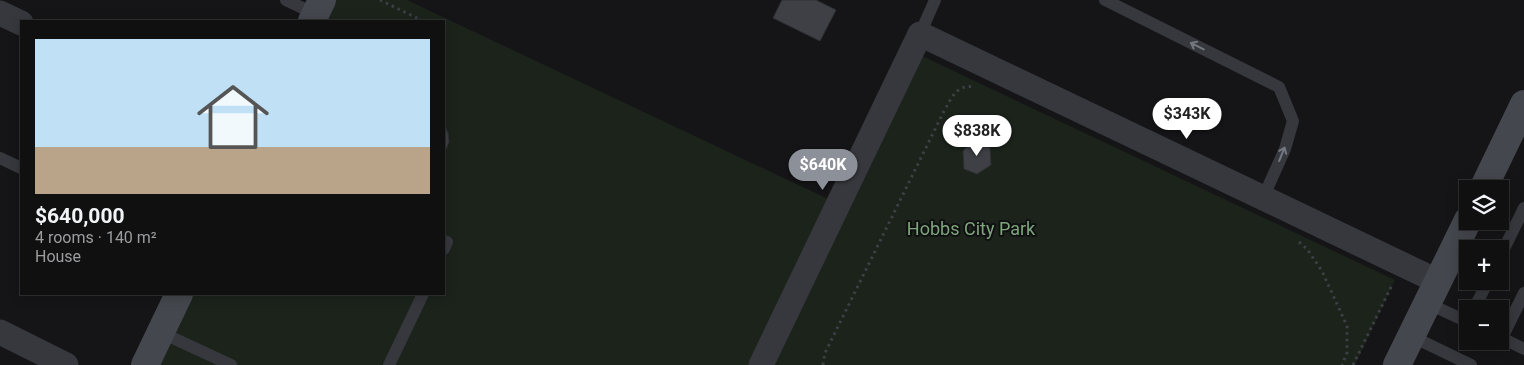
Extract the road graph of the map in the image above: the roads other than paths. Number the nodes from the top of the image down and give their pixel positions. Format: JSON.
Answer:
{"nodes":[{"id":1,"x":286,"y":0,"type":"edge"},
{"id":2,"x":935,"y":0,"type":"edge"},
{"id":3,"x":1105,"y":0,"type":"edge"},
{"id":4,"x":316,"y":12,"type":"edge"},
{"id":5,"x":0,"y":13,"type":"edge"},
{"id":6,"x":20,"y":23,"type":"edge"},
{"id":7,"x":920,"y":34,"type":"junction"},
{"id":8,"x":1521,"y":118,"type":"edge"},
{"id":9,"x":0,"y":158,"type":"edge"},
{"id":10,"x":20,"y":168,"type":"edge"},
{"id":11,"x":1488,"y":180,"type":"edge"},
{"id":12,"x":1263,"y":198,"type":"junction"},
{"id":13,"x":1524,"y":208,"type":"edge"},
{"id":14,"x":1463,"y":230,"type":"edge"},
{"id":15,"x":1508,"y":240,"type":"edge"},
{"id":16,"x":1432,"y":292,"type":"junction"},
{"id":17,"x":1524,"y":293,"type":"edge"},
{"id":18,"x":178,"y":295,"type":"edge"},
{"id":19,"x":423,"y":295,"type":"edge"},
{"id":20,"x":1459,"y":315,"type":"edge"},
{"id":21,"x":1509,"y":322,"type":"edge"},
{"id":22,"x":0,"y":332,"type":"edge"},
{"id":23,"x":160,"y":332,"type":"junction"},
{"id":24,"x":1411,"y":336,"type":"junction"},
{"id":25,"x":1509,"y":342,"type":"edge"},
{"id":26,"x":1524,"y":349,"type":"edge"},
{"id":27,"x":66,"y":365,"type":"edge"},
{"id":28,"x":145,"y":365,"type":"edge"},
{"id":29,"x":231,"y":365,"type":"edge"},
{"id":30,"x":389,"y":365,"type":"edge"},
{"id":31,"x":761,"y":365,"type":"edge"},
{"id":32,"x":1397,"y":365,"type":"edge"},
{"id":33,"x":1471,"y":365,"type":"edge"}],
"edges":[{"from":1,"to":4,"type":"lane"},
{"from":2,"to":7,"type":"lane"},
{"from":12,"to":3,"type":"lane","one_way":true},
{"from":5,"to":6,"type":"street"},
{"from":7,"to":12,"type":"street"},
{"from":7,"to":31,"type":"street"},
{"from":8,"to":11,"type":"street"},
{"from":9,"to":10,"type":"lane"},
{"from":12,"to":16,"type":"street"},
{"from":13,"to":15,"type":"lane"},
{"from":14,"to":16,"type":"street"},
{"from":16,"to":20,"type":"lane"},
{"from":16,"to":24,"type":"street"},
{"from":17,"to":21,"type":"lane"},
{"from":18,"to":23,"type":"street"},
{"from":19,"to":30,"type":"lane"},
{"from":22,"to":27,"type":"street"},
{"from":23,"to":28,"type":"street"},
{"from":23,"to":29,"type":"lane"},
{"from":24,"to":32,"type":"street"},
{"from":24,"to":33,"type":"lane"},
{"from":25,"to":26,"type":"lane"}]}
